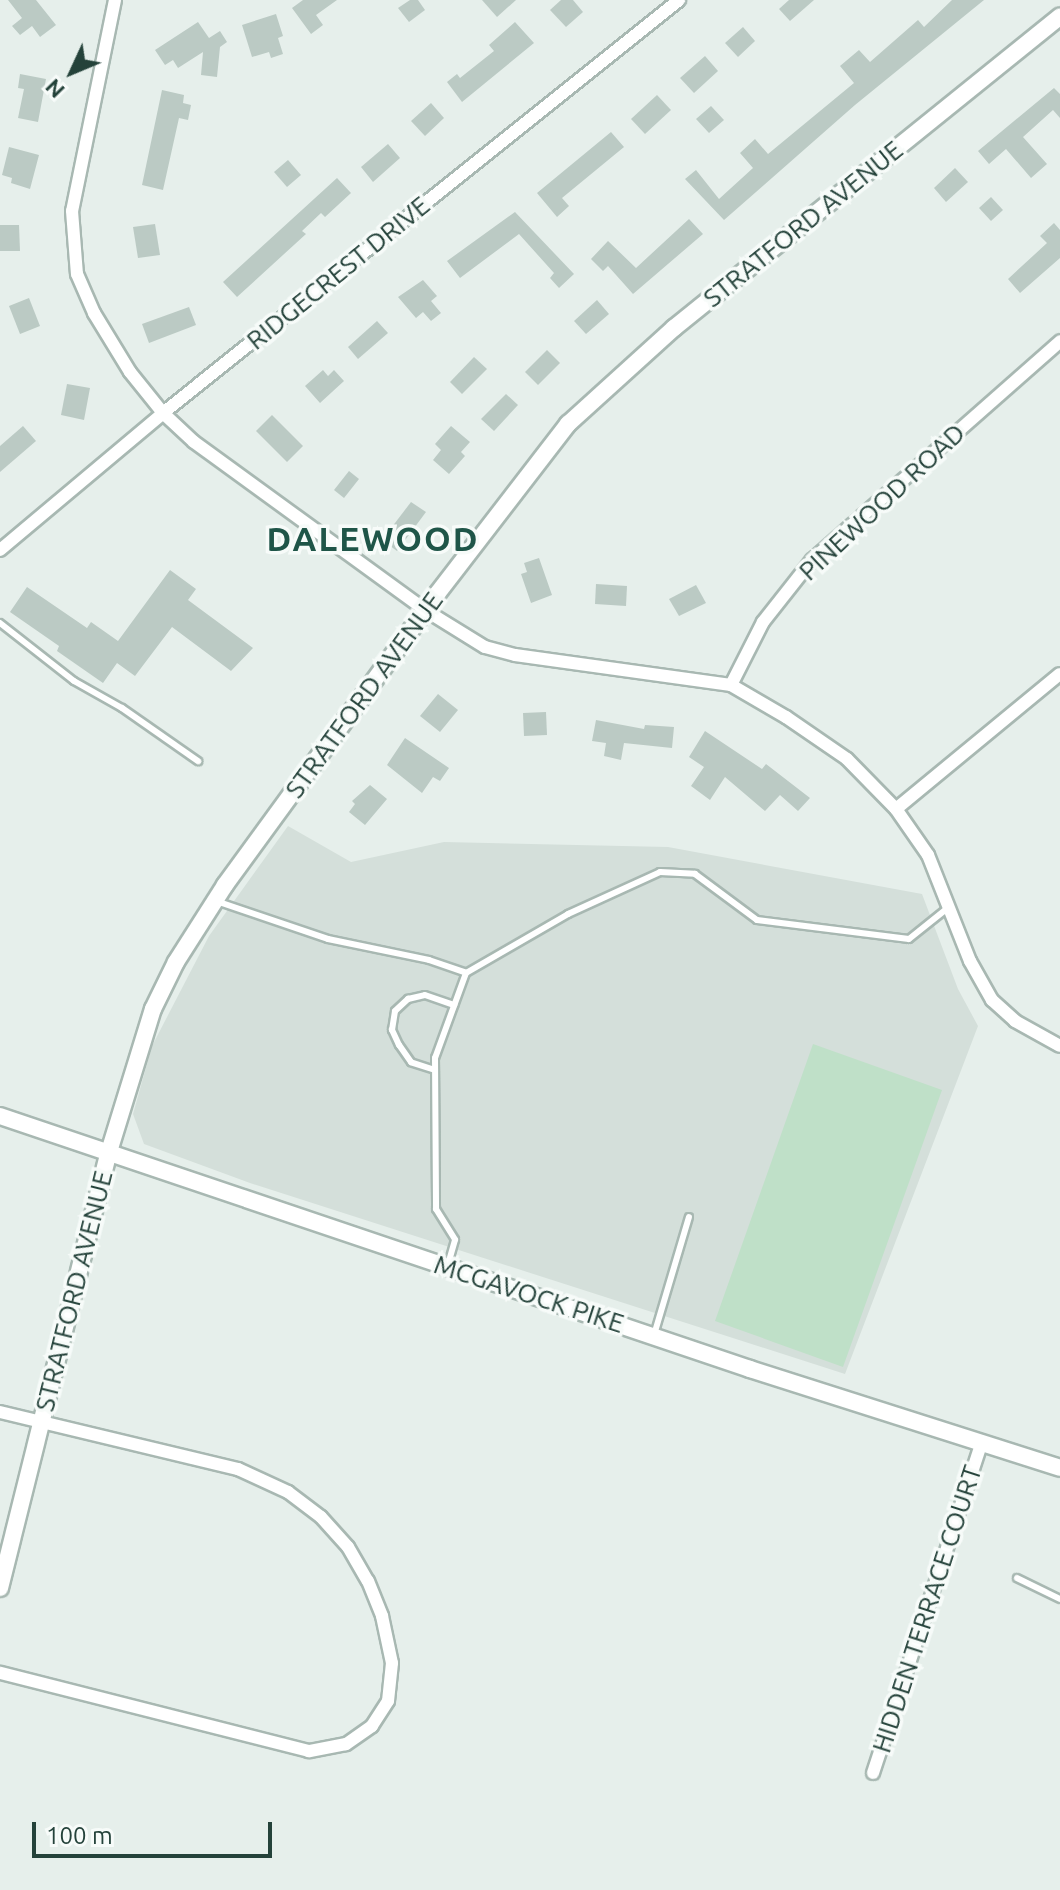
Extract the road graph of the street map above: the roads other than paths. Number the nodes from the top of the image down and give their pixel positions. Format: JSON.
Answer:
{"nodes":[{"id":1,"x":115,"y":0,"type":"edge"},
{"id":2,"x":679,"y":0,"type":"edge"},
{"id":3,"x":1060,"y":17,"type":"edge"},
{"id":4,"x":1060,"y":341,"type":"edge"},
{"id":5,"x":163,"y":413,"type":"junction"},
{"id":6,"x":0,"y":550,"type":"edge"},
{"id":7,"x":425,"y":610,"type":"junction"},
{"id":8,"x":0,"y":623,"type":"edge"},
{"id":9,"x":1060,"y":674,"type":"edge"},
{"id":10,"x":731,"y":685,"type":"junction"},
{"id":11,"x":198,"y":761,"type":"dead end"},
{"id":12,"x":896,"y":809,"type":"junction"},
{"id":13,"x":215,"y":900,"type":"junction"},
{"id":14,"x":949,"y":907,"type":"junction"},
{"id":15,"x":466,"y":973,"type":"junction"},
{"id":16,"x":454,"y":1005,"type":"junction"},
{"id":17,"x":1060,"y":1046,"type":"edge"},
{"id":18,"x":435,"y":1070,"type":"junction"},
{"id":19,"x":0,"y":1116,"type":"edge"},
{"id":20,"x":108,"y":1155,"type":"junction"},
{"id":21,"x":689,"y":1217,"type":"dead end"},
{"id":22,"x":447,"y":1267,"type":"junction"},
{"id":23,"x":654,"y":1335,"type":"junction"},
{"id":24,"x":0,"y":1412,"type":"edge"},
{"id":25,"x":41,"y":1421,"type":"junction"},
{"id":26,"x":981,"y":1445,"type":"junction"},
{"id":27,"x":1060,"y":1468,"type":"edge"},
{"id":28,"x":1017,"y":1578,"type":"dead end"},
{"id":29,"x":0,"y":1588,"type":"edge"},
{"id":30,"x":1060,"y":1599,"type":"edge"},
{"id":31,"x":0,"y":1673,"type":"edge"},
{"id":32,"x":873,"y":1773,"type":"dead end"}],
"edges":[{"from":1,"to":5,"type":"street"},
{"from":2,"to":5,"type":"street","name":"RIDGECREST DRIVE"},
{"from":3,"to":7,"type":"street","name":"STRATFORD AVENUE"},
{"from":4,"to":10,"type":"street","name":"PINEWOOD ROAD"},
{"from":5,"to":6,"type":"street","name":"RIDGECREST DRIVE"},
{"from":5,"to":7,"type":"street"},
{"from":7,"to":10,"type":"street"},
{"from":7,"to":13,"type":"street","name":"STRATFORD AVENUE"},
{"from":8,"to":11,"type":"lane"},
{"from":9,"to":12,"type":"street"},
{"from":10,"to":12,"type":"street"},
{"from":12,"to":14,"type":"street"},
{"from":13,"to":15,"type":"lane"},
{"from":13,"to":20,"type":"street","name":"STRATFORD AVENUE"},
{"from":14,"to":15,"type":"lane"},
{"from":14,"to":17,"type":"street"},
{"from":15,"to":16,"type":"lane"},
{"from":16,"to":18,"type":"lane"},
{"from":16,"to":18,"type":"lane"},
{"from":18,"to":22,"type":"lane"},
{"from":19,"to":20,"type":"street","name":"MCGAVOCK PIKE"},
{"from":20,"to":22,"type":"street","name":"MCGAVOCK PIKE"},
{"from":20,"to":25,"type":"street","name":"STRATFORD AVENUE"},
{"from":21,"to":23,"type":"lane"},
{"from":22,"to":23,"type":"street","name":"MCGAVOCK PIKE"},
{"from":23,"to":26,"type":"street","name":"MCGAVOCK PIKE"},
{"from":24,"to":25,"type":"street"},
{"from":25,"to":29,"type":"street","name":"STRATFORD AVENUE"},
{"from":25,"to":31,"type":"street"},
{"from":26,"to":27,"type":"street","name":"MCGAVOCK PIKE"},
{"from":26,"to":32,"type":"street","name":"HIDDEN TERRACE COURT"},
{"from":28,"to":30,"type":"lane"}]}
